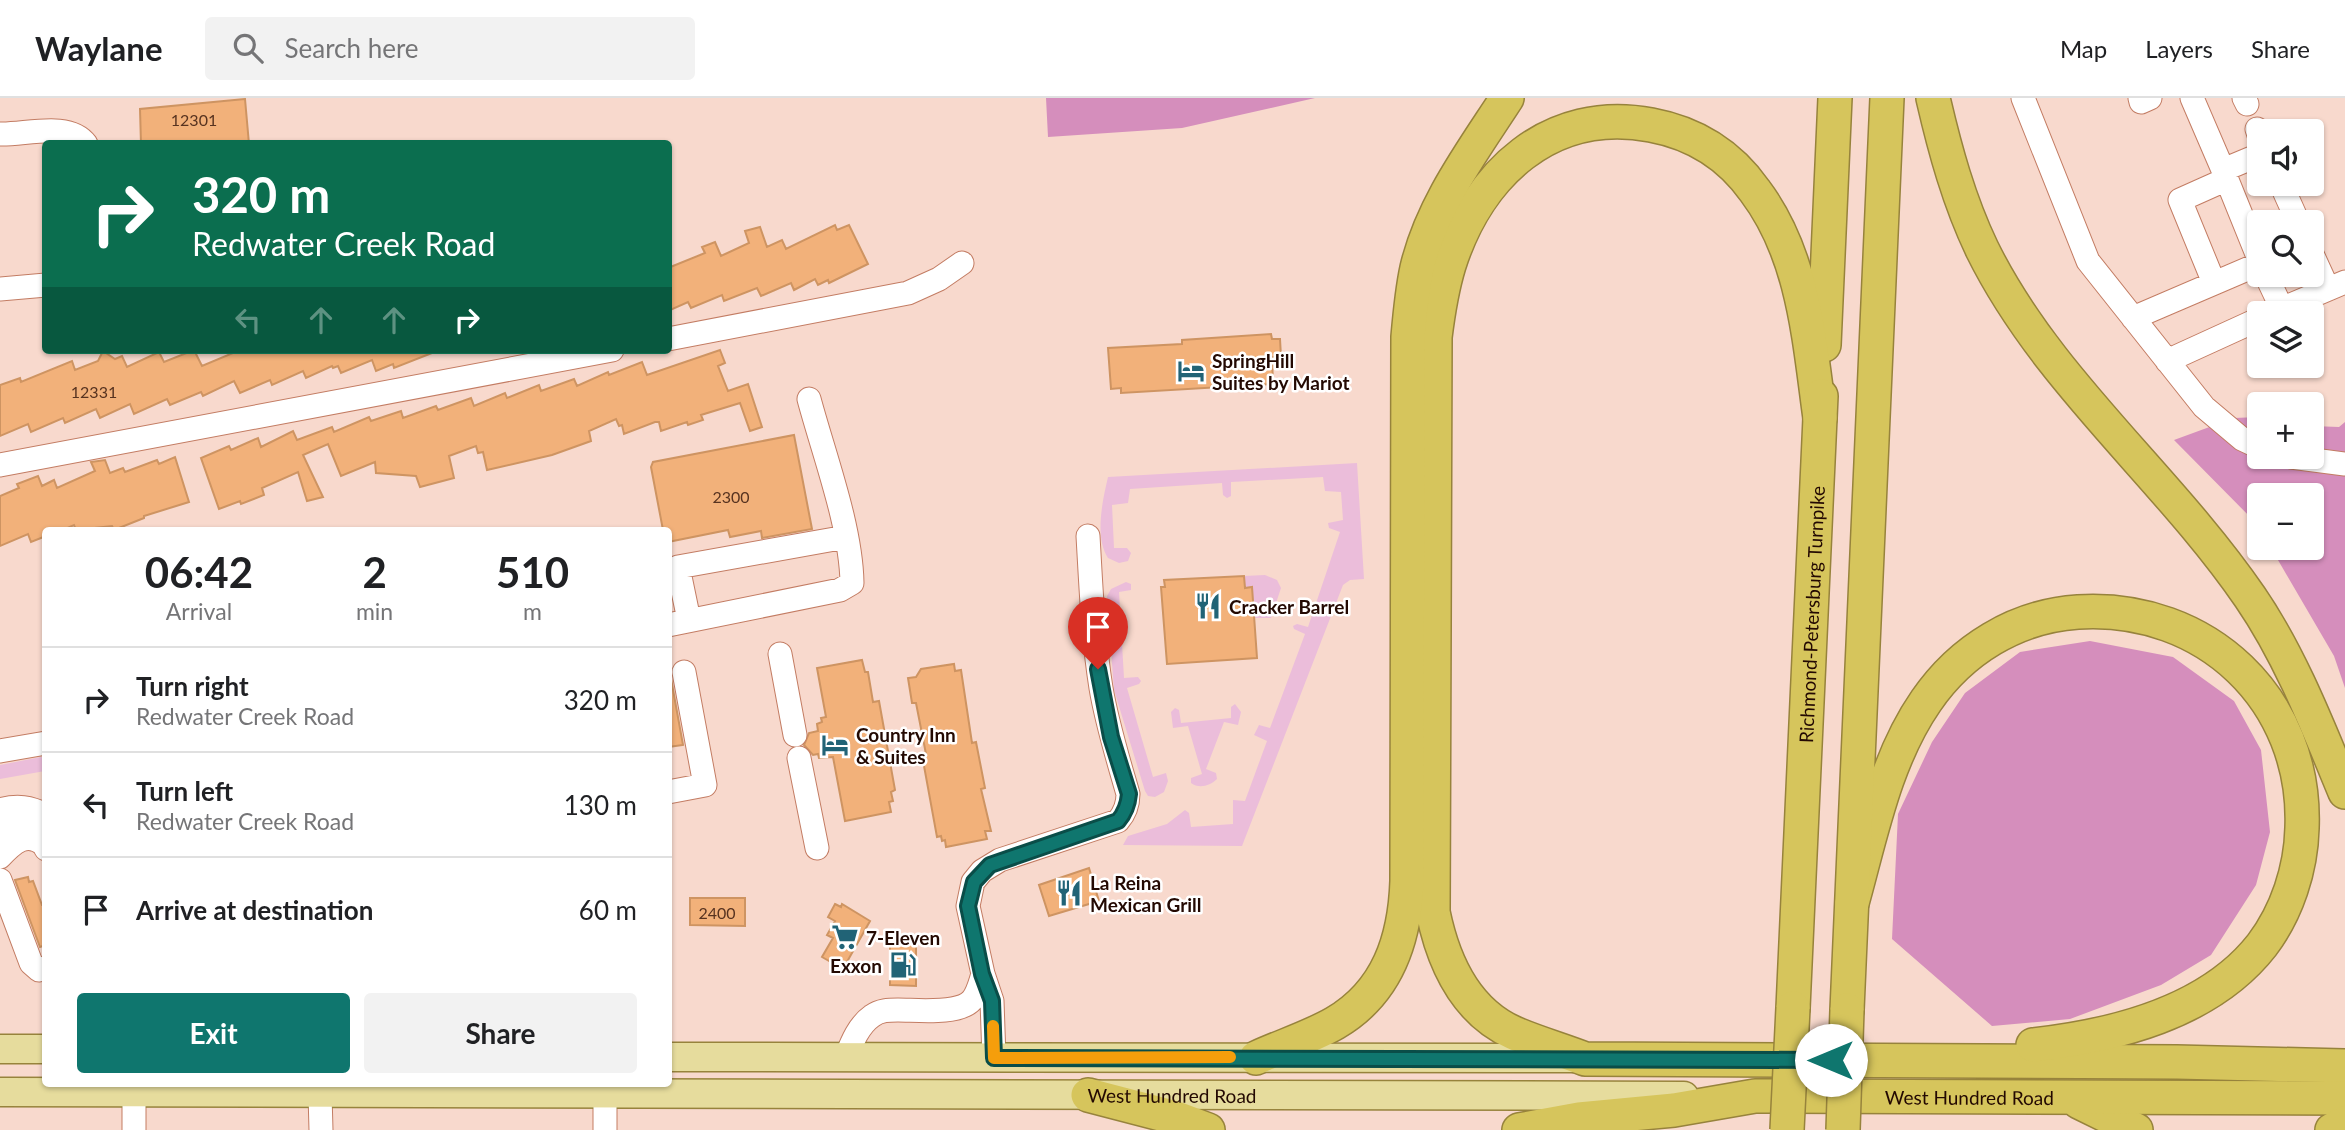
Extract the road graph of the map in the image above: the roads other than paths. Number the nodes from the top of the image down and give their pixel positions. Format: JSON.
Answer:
{"nodes":[{"id":1,"x":1507,"y":98,"type":"edge"},
{"id":2,"x":1835,"y":98,"type":"edge"},
{"id":3,"x":1887,"y":98,"type":"edge"},
{"id":4,"x":1933,"y":98,"type":"edge"},
{"id":5,"x":2022,"y":98,"type":"edge"},
{"id":6,"x":2140,"y":98,"type":"edge"},
{"id":7,"x":2150,"y":98,"type":"edge"},
{"id":8,"x":2192,"y":98,"type":"edge"},
{"id":9,"x":0,"y":134,"type":"edge"},
{"id":10,"x":82,"y":140,"type":"edge"},
{"id":11,"x":2247,"y":162,"type":"edge"},
{"id":12,"x":2225,"y":174,"type":"junction"},
{"id":13,"x":2247,"y":228,"type":"edge"},
{"id":14,"x":962,"y":263,"type":"dead end"},
{"id":15,"x":2247,"y":269,"type":"edge"},
{"id":16,"x":2324,"y":270,"type":"edge"},
{"id":17,"x":2214,"y":283,"type":"junction"},
{"id":18,"x":42,"y":285,"type":"edge"},
{"id":19,"x":2336,"y":286,"type":"edge"},
{"id":20,"x":0,"y":289,"type":"edge"},
{"id":21,"x":2301,"y":301,"type":"edge"},
{"id":22,"x":2133,"y":318,"type":"junction"},
{"id":23,"x":2247,"y":324,"type":"edge"},
{"id":24,"x":672,"y":338,"type":"edge"},
{"id":25,"x":591,"y":354,"type":"edge"},
{"id":26,"x":2167,"y":361,"type":"junction"},
{"id":27,"x":809,"y":399,"type":"dead end"},
{"id":28,"x":1820,"y":418,"type":"junction"},
{"id":29,"x":2247,"y":441,"type":"edge"},
{"id":30,"x":2324,"y":461,"type":"edge"},
{"id":31,"x":2345,"y":464,"type":"edge"},
{"id":32,"x":0,"y":465,"type":"edge"},
{"id":33,"x":1088,"y":536,"type":"dead end"},
{"id":34,"x":846,"y":537,"type":"junction"},
{"id":35,"x":679,"y":622,"type":"edge"},
{"id":36,"x":780,"y":654,"type":"dead end"},
{"id":37,"x":684,"y":671,"type":"dead end"},
{"id":38,"x":795,"y":735,"type":"dead end"},
{"id":39,"x":42,"y":744,"type":"edge"},
{"id":40,"x":0,"y":751,"type":"edge"},
{"id":41,"x":799,"y":758,"type":"dead end"},
{"id":42,"x":672,"y":791,"type":"edge"},
{"id":43,"x":2345,"y":792,"type":"edge"},
{"id":44,"x":0,"y":810,"type":"edge"},
{"id":45,"x":42,"y":813,"type":"edge"},
{"id":46,"x":0,"y":837,"type":"edge"},
{"id":47,"x":42,"y":842,"type":"edge"},
{"id":48,"x":42,"y":845,"type":"edge"},
{"id":49,"x":817,"y":848,"type":"dead end"},
{"id":50,"x":0,"y":857,"type":"edge"},
{"id":51,"x":0,"y":880,"type":"edge"},
{"id":52,"x":1852,"y":903,"type":"junction"},
{"id":53,"x":0,"y":906,"type":"edge"},
{"id":54,"x":42,"y":969,"type":"edge"},
{"id":55,"x":982,"y":974,"type":"junction"},
{"id":56,"x":0,"y":1049,"type":"edge"},
{"id":57,"x":42,"y":1049,"type":"edge"},
{"id":58,"x":672,"y":1057,"type":"edge"},
{"id":59,"x":846,"y":1057,"type":"junction"},
{"id":60,"x":994,"y":1058,"type":"junction"},
{"id":61,"x":1256,"y":1058,"type":"junction"},
{"id":62,"x":1585,"y":1059,"type":"junction"},
{"id":63,"x":1886,"y":1061,"type":"junction"},
{"id":64,"x":2345,"y":1066,"type":"edge"},
{"id":65,"x":325,"y":1089,"type":"edge"},
{"id":66,"x":0,"y":1092,"type":"edge"},
{"id":67,"x":134,"y":1094,"type":"junction"},
{"id":68,"x":605,"y":1095,"type":"junction"},
{"id":69,"x":1088,"y":1095,"type":"junction"},
{"id":70,"x":779,"y":1096,"type":"junction"},
{"id":71,"x":1755,"y":1096,"type":"junction"},
{"id":72,"x":2070,"y":1098,"type":"junction"},
{"id":73,"x":2345,"y":1098,"type":"edge"},
{"id":74,"x":2345,"y":1123,"type":"edge"},
{"id":75,"x":134,"y":1130,"type":"edge"},
{"id":76,"x":321,"y":1130,"type":"edge"},
{"id":77,"x":606,"y":1130,"type":"edge"},
{"id":78,"x":1208,"y":1130,"type":"edge"},
{"id":79,"x":1519,"y":1130,"type":"edge"},
{"id":80,"x":1787,"y":1130,"type":"edge"},
{"id":81,"x":1843,"y":1130,"type":"edge"},
{"id":82,"x":2136,"y":1130,"type":"edge"},
{"id":83,"x":2332,"y":1130,"type":"edge"}],
"edges":[{"from":1,"to":61,"type":"highway"},
{"from":2,"to":28,"type":"highway","name":"Richmond-Petersburg Turnpike"},
{"from":3,"to":52,"type":"highway"},
{"from":4,"to":43,"type":"highway"},
{"from":5,"to":22,"type":"street"},
{"from":6,"to":7,"type":"street"},
{"from":8,"to":12,"type":"street"},
{"from":9,"to":10,"type":"street"},
{"from":11,"to":12,"type":"street"},
{"from":12,"to":13,"type":"street"},
{"from":12,"to":17,"type":"street"},
{"from":14,"to":24,"type":"street"},
{"from":15,"to":17,"type":"street"},
{"from":16,"to":19,"type":"street"},
{"from":17,"to":22,"type":"street"},
{"from":18,"to":20,"type":"street"},
{"from":19,"to":21,"type":"street"},
{"from":22,"to":26,"type":"street"},
{"from":23,"to":26,"type":"street"},
{"from":25,"to":32,"type":"street"},
{"from":26,"to":29,"type":"street"},
{"from":27,"to":34,"type":"street"},
{"from":28,"to":62,"type":"highway"},
{"from":28,"to":80,"type":"highway","name":"Richmond-Petersburg Turnpike","bridge":true},
{"from":30,"to":31,"type":"street"},
{"from":33,"to":55,"type":"street"},
{"from":34,"to":35,"type":"street"},
{"from":34,"to":35,"type":"street"},
{"from":36,"to":38,"type":"street"},
{"from":37,"to":42,"type":"street"},
{"from":39,"to":40,"type":"street"},
{"from":41,"to":49,"type":"street"},
{"from":44,"to":45,"type":"street"},
{"from":46,"to":47,"type":"street"},
{"from":48,"to":50,"type":"street"},
{"from":51,"to":54,"type":"street"},
{"from":52,"to":63,"type":"highway"},
{"from":52,"to":81,"type":"highway","bridge":true},
{"from":53,"to":54,"type":"street"},
{"from":55,"to":59,"type":"street"},
{"from":55,"to":60,"type":"street"},
{"from":56,"to":57,"type":"main road"},
{"from":58,"to":59,"type":"main road","name":"West Hundred Road"},
{"from":59,"to":60,"type":"main road","name":"West Hundred Road"},
{"from":60,"to":61,"type":"main road","name":"West Hundred Road"},
{"from":60,"to":70,"type":"main road"},
{"from":61,"to":62,"type":"main road","name":"West Hundred Road"},
{"from":62,"to":63,"type":"highway","name":"West Hundred Road"},
{"from":63,"to":64,"type":"highway","name":"West Hundred Road"},
{"from":65,"to":67,"type":"main road","name":"West Hundred Road"},
{"from":65,"to":68,"type":"main road","name":"West Hundred Road"},
{"from":65,"to":76,"type":"street"},
{"from":66,"to":67,"type":"main road","name":"West Hundred Road"},
{"from":67,"to":75,"type":"street"},
{"from":68,"to":70,"type":"main road","name":"West Hundred Road"},
{"from":68,"to":77,"type":"street"},
{"from":69,"to":70,"type":"main road","name":"West Hundred Road"},
{"from":69,"to":71,"type":"main road","name":"West Hundred Road"},
{"from":69,"to":78,"type":"highway"},
{"from":71,"to":72,"type":"highway","name":"West Hundred Road"},
{"from":71,"to":79,"type":"highway"},
{"from":72,"to":73,"type":"highway","name":"West Hundred Road"},
{"from":72,"to":82,"type":"highway"},
{"from":74,"to":83,"type":"highway"}]}
